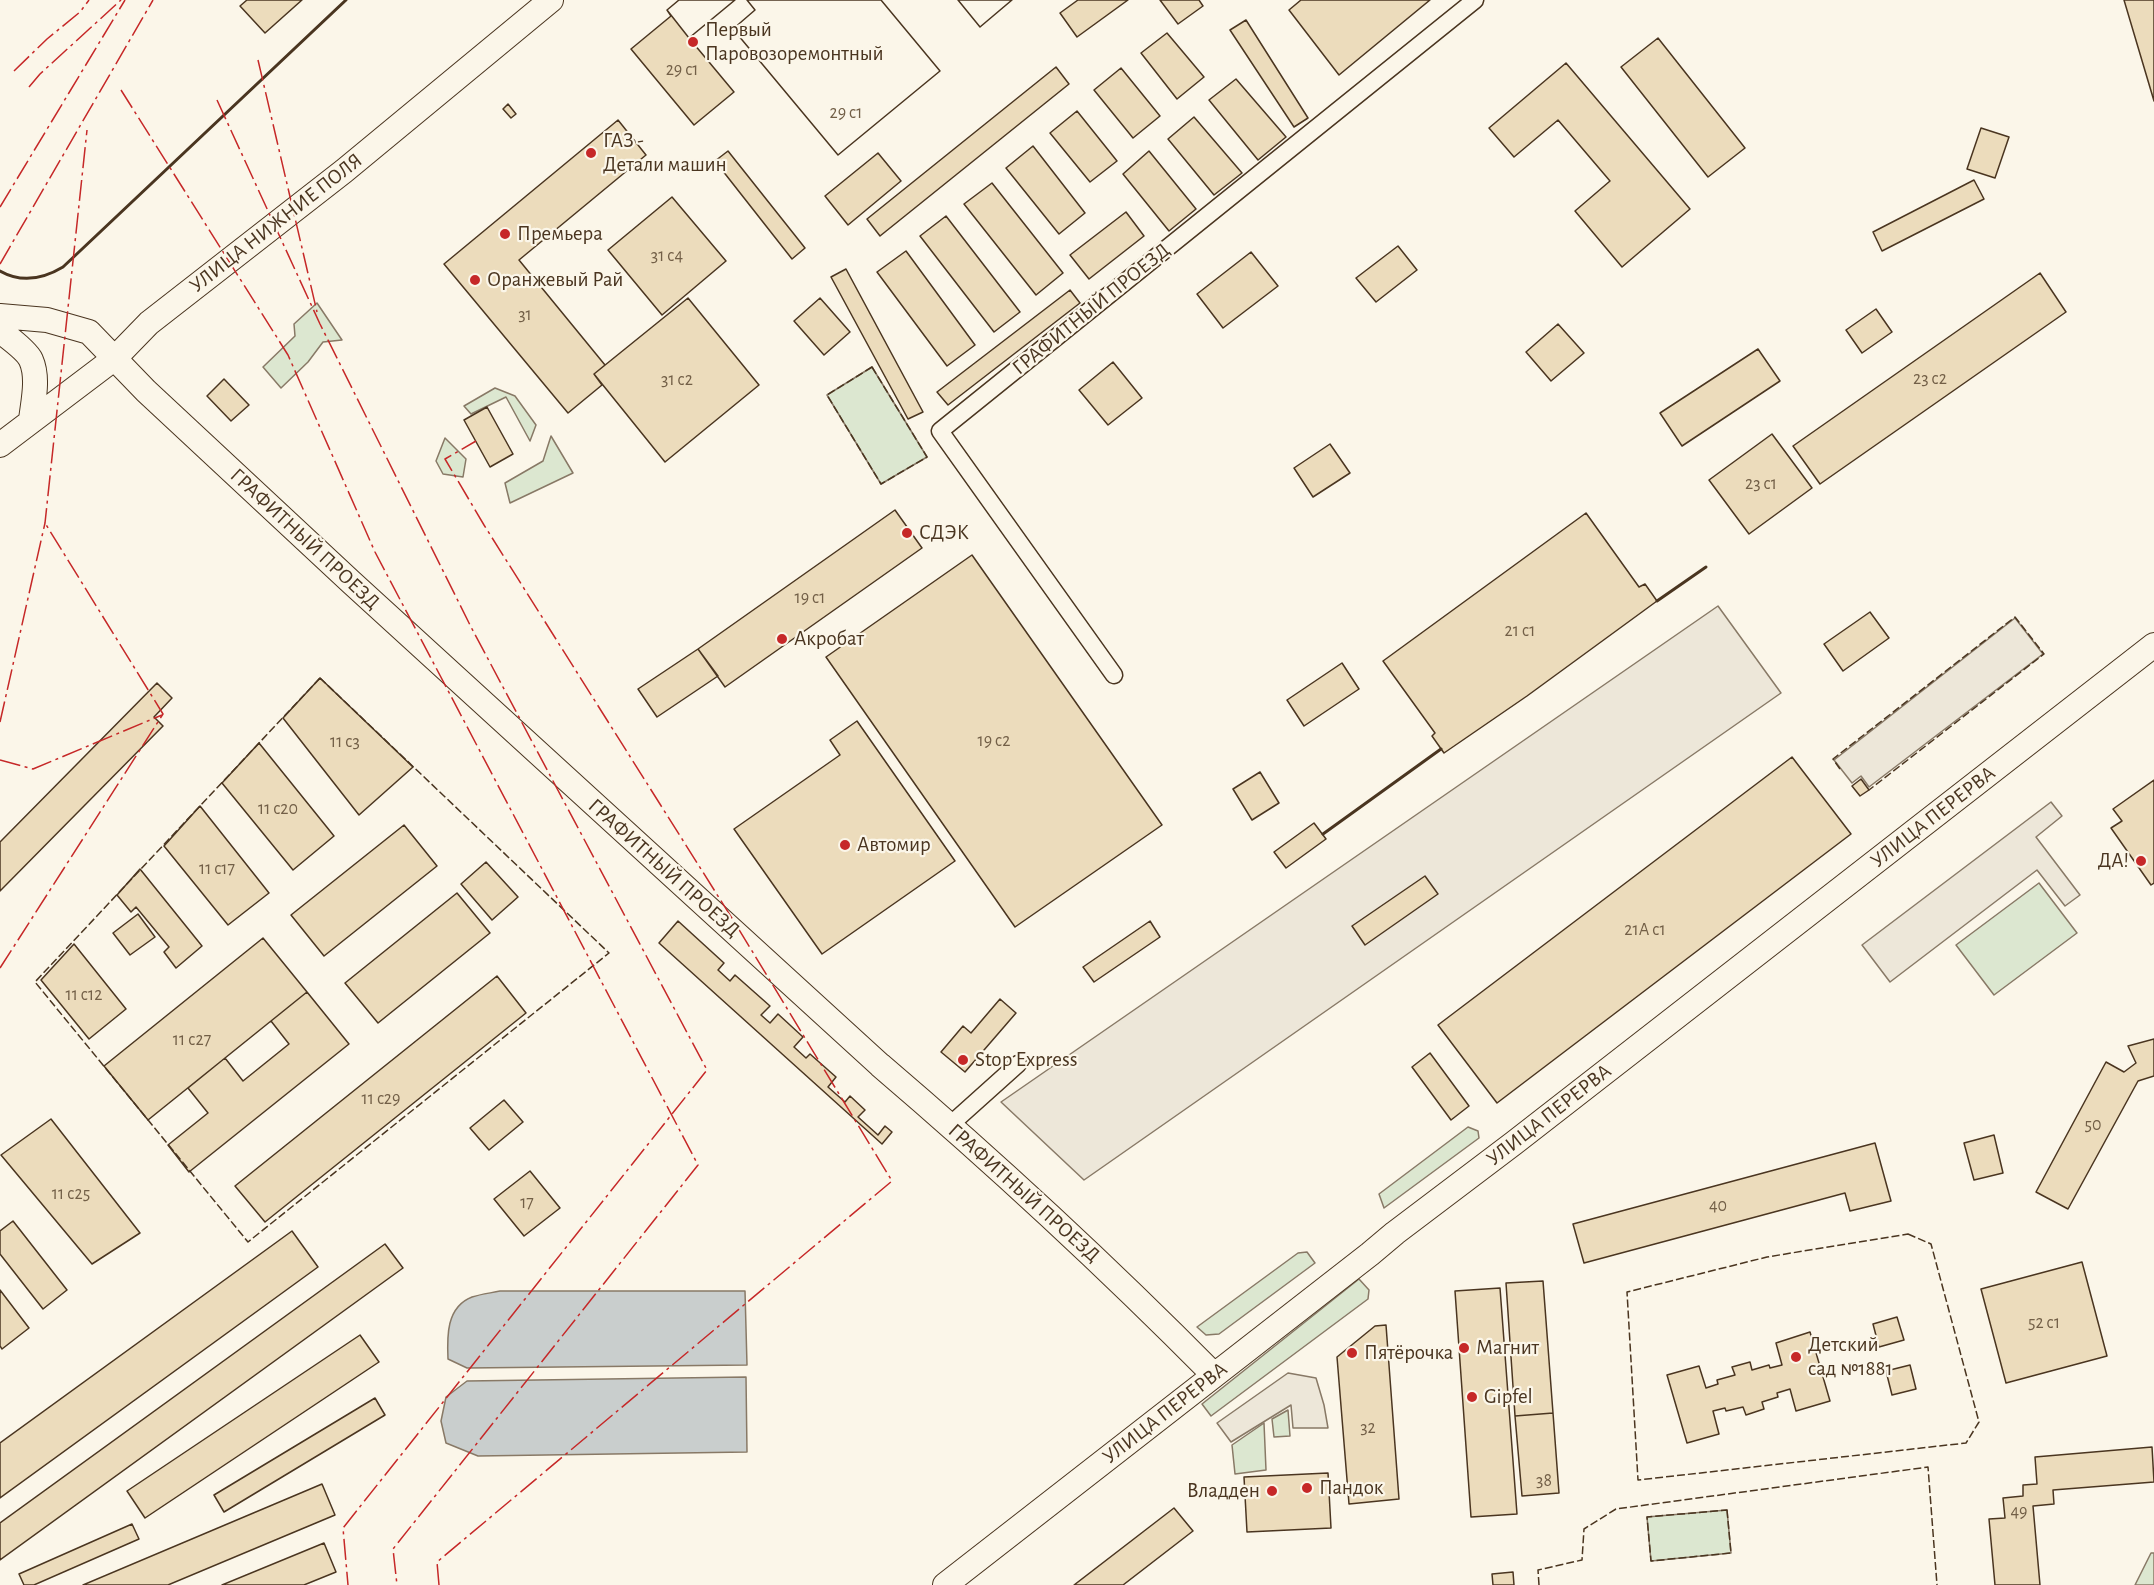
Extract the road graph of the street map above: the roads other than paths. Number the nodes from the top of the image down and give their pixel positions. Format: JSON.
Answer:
{"nodes":[{"id":1,"x":551,"y":0,"type":"edge"},
{"id":2,"x":1475,"y":0,"type":"edge"},
{"id":3,"x":0,"y":316,"type":"edge"},
{"id":4,"x":0,"y":331,"type":"edge"},
{"id":5,"x":115,"y":358,"type":"junction"},
{"id":6,"x":32,"y":420,"type":"junction"},
{"id":7,"x":0,"y":445,"type":"edge"},
{"id":8,"x":2154,"y":645,"type":"edge"},
{"id":9,"x":1114,"y":675,"type":"dead end"},
{"id":10,"x":1018,"y":1064,"type":"dead end"},
{"id":11,"x":950,"y":1125,"type":"junction"},
{"id":12,"x":1214,"y":1375,"type":"junction"},
{"id":13,"x":945,"y":1585,"type":"edge"}],
"edges":[{"from":1,"to":5,"type":"main road","name":"УЛИЦА НИЖНИЕ ПОЛЯ"},
{"from":2,"to":9,"type":"street","name":"ГРАФИТНЫЙ ПРОЕЗД"},
{"from":3,"to":5,"type":"main road","name":"ГРАФИТНЫЙ ПРОЕЗД"},
{"from":4,"to":6,"type":"main road"},
{"from":5,"to":6,"type":"main road","name":"УЛИЦА НИЖНИЕ ПОЛЯ"},
{"from":5,"to":11,"type":"main road","name":"ГРАФИТНЫЙ ПРОЕЗД"},
{"from":6,"to":7,"type":"main road","name":"УЛИЦА НИЖНИЕ ПОЛЯ"},
{"from":8,"to":12,"type":"main road","name":"УЛИЦА ПЕРЕРВА"},
{"from":10,"to":11,"type":"street"},
{"from":11,"to":12,"type":"main road","name":"ГРАФИТНЫЙ ПРОЕЗД"},
{"from":12,"to":13,"type":"main road","name":"УЛИЦА ПЕРЕРВА"}]}
